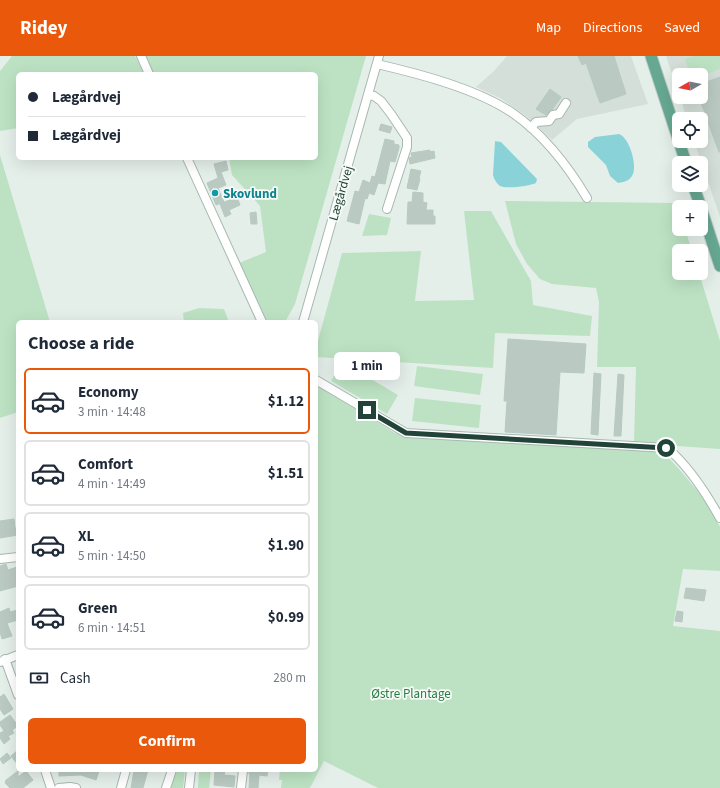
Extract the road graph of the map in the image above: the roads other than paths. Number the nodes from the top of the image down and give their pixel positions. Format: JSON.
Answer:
{"nodes":[{"id":1,"x":140,"y":56,"type":"edge"},
{"id":2,"x":651,"y":56,"type":"edge"},
{"id":3,"x":378,"y":60,"type":"edge"},
{"id":4,"x":148,"y":72,"type":"edge"},
{"id":5,"x":368,"y":95,"type":"junction"},
{"id":6,"x":566,"y":103,"type":"dead end"},
{"id":7,"x":531,"y":128,"type":"junction"},
{"id":8,"x":684,"y":156,"type":"edge"},
{"id":9,"x":188,"y":160,"type":"edge"},
{"id":10,"x":587,"y":198,"type":"dead end"},
{"id":11,"x":387,"y":209,"type":"dead end"},
{"id":12,"x":708,"y":229,"type":"edge"},
{"id":13,"x":720,"y":266,"type":"edge"},
{"id":14,"x":261,"y":320,"type":"edge"},
{"id":15,"x":304,"y":320,"type":"edge"},
{"id":16,"x":318,"y":381,"type":"edge"},
{"id":17,"x":720,"y":518,"type":"edge"},
{"id":18,"x":16,"y":557,"type":"edge"},
{"id":19,"x":0,"y":559,"type":"edge"},
{"id":20,"x":16,"y":656,"type":"edge"},
{"id":21,"x":3,"y":660,"type":"edge"},
{"id":22,"x":16,"y":690,"type":"edge"},
{"id":23,"x":46,"y":772,"type":"edge"},
{"id":24,"x":125,"y":772,"type":"edge"},
{"id":25,"x":171,"y":772,"type":"edge"},
{"id":26,"x":191,"y":772,"type":"edge"},
{"id":27,"x":243,"y":772,"type":"edge"},
{"id":28,"x":51,"y":788,"type":"edge"},
{"id":29,"x":59,"y":788,"type":"edge"},
{"id":30,"x":76,"y":788,"type":"edge"},
{"id":31,"x":121,"y":788,"type":"edge"},
{"id":32,"x":166,"y":788,"type":"edge"},
{"id":33,"x":189,"y":788,"type":"edge"},
{"id":34,"x":241,"y":788,"type":"edge"}],
"edges":[{"from":1,"to":4,"type":"street"},
{"from":2,"to":8,"type":"main road"},
{"from":3,"to":5,"type":"street","name":"Lægårdvej"},
{"from":3,"to":7,"type":"street","name":"Lægårdvej"},
{"from":5,"to":11,"type":"street"},
{"from":5,"to":15,"type":"street","name":"Lægårdvej"},
{"from":6,"to":7,"type":"street"},
{"from":7,"to":10,"type":"street","name":"Lægårdvej"},
{"from":9,"to":14,"type":"street"},
{"from":12,"to":13,"type":"main road"},
{"from":16,"to":17,"type":"street"},
{"from":18,"to":19,"type":"street"},
{"from":20,"to":21,"type":"street"},
{"from":21,"to":22,"type":"street"},
{"from":23,"to":28,"type":"street"},
{"from":24,"to":31,"type":"street"},
{"from":25,"to":32,"type":"street"},
{"from":26,"to":33,"type":"street"},
{"from":27,"to":34,"type":"street"},
{"from":29,"to":30,"type":"street"}]}
